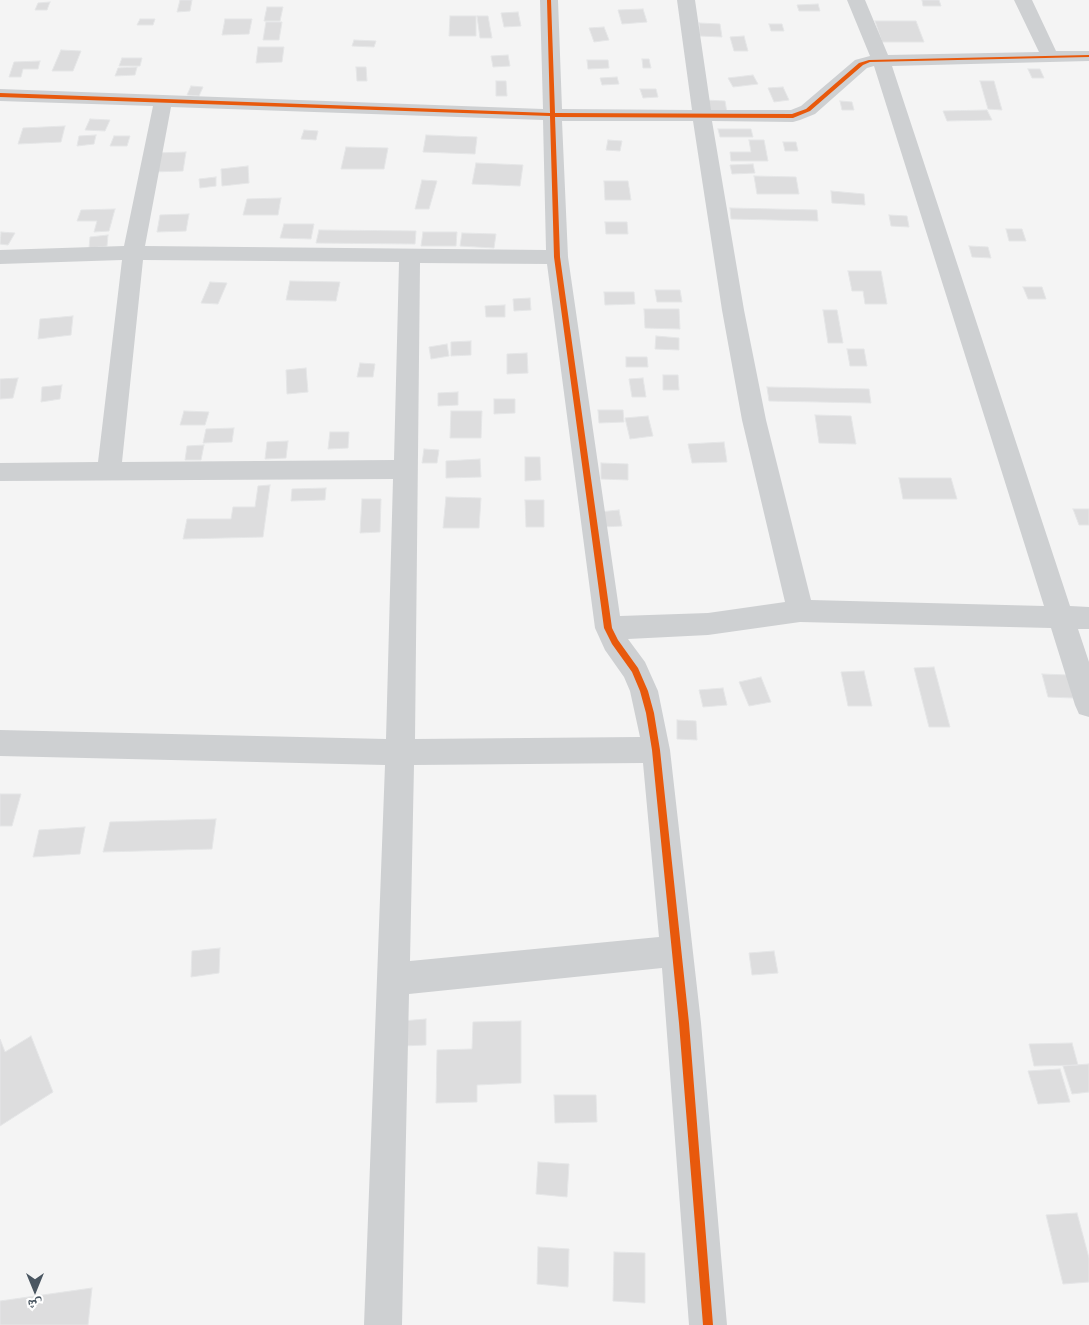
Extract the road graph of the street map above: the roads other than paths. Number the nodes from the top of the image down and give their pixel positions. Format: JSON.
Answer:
{"nodes":[{"id":1,"x":550,"y":0,"type":"edge"},
{"id":2,"x":686,"y":0,"type":"edge"},
{"id":3,"x":856,"y":0,"type":"edge"},
{"id":4,"x":1022,"y":0,"type":"edge"},
{"id":5,"x":1089,"y":56,"type":"edge"},
{"id":6,"x":1050,"y":57,"type":"junction"},
{"id":7,"x":881,"y":60,"type":"junction"},
{"id":8,"x":0,"y":95,"type":"edge"},
{"id":9,"x":162,"y":101,"type":"junction"},
{"id":10,"x":553,"y":115,"type":"junction"},
{"id":11,"x":702,"y":116,"type":"junction"},
{"id":12,"x":134,"y":253,"type":"junction"},
{"id":13,"x":410,"y":255,"type":"junction"},
{"id":14,"x":558,"y":256,"type":"junction"},
{"id":15,"x":0,"y":257,"type":"edge"},
{"id":16,"x":406,"y":469,"type":"junction"},
{"id":17,"x":0,"y":472,"type":"edge"},
{"id":18,"x":109,"y":472,"type":"junction"},
{"id":19,"x":800,"y":611,"type":"junction"},
{"id":20,"x":1060,"y":618,"type":"junction"},
{"id":21,"x":1089,"y":618,"type":"edge"},
{"id":22,"x":608,"y":628,"type":"junction"},
{"id":23,"x":1089,"y":705,"type":"edge"},
{"id":24,"x":0,"y":744,"type":"edge"},
{"id":25,"x":656,"y":750,"type":"junction"},
{"id":26,"x":400,"y":752,"type":"junction"},
{"id":27,"x":677,"y":952,"type":"junction"},
{"id":28,"x":393,"y":979,"type":"junction"},
{"id":29,"x":383,"y":1325,"type":"edge"},
{"id":30,"x":708,"y":1325,"type":"edge"}],
"edges":[{"from":1,"to":10,"type":"street"},
{"from":2,"to":11,"type":"street"},
{"from":3,"to":7,"type":"street"},
{"from":4,"to":6,"type":"street"},
{"from":5,"to":6,"type":"street"},
{"from":6,"to":7,"type":"street"},
{"from":7,"to":11,"type":"street"},
{"from":7,"to":20,"type":"street"},
{"from":8,"to":9,"type":"street"},
{"from":9,"to":10,"type":"street"},
{"from":9,"to":12,"type":"street"},
{"from":10,"to":11,"type":"street"},
{"from":10,"to":14,"type":"street"},
{"from":11,"to":19,"type":"street"},
{"from":12,"to":13,"type":"street"},
{"from":12,"to":15,"type":"street"},
{"from":12,"to":18,"type":"street"},
{"from":13,"to":14,"type":"street"},
{"from":13,"to":16,"type":"street"},
{"from":14,"to":22,"type":"street"},
{"from":16,"to":18,"type":"street"},
{"from":16,"to":26,"type":"street"},
{"from":17,"to":18,"type":"street"},
{"from":19,"to":20,"type":"street"},
{"from":19,"to":22,"type":"street"},
{"from":20,"to":21,"type":"street"},
{"from":20,"to":23,"type":"street"},
{"from":22,"to":25,"type":"street"},
{"from":24,"to":26,"type":"street"},
{"from":25,"to":26,"type":"street"},
{"from":25,"to":27,"type":"street"},
{"from":26,"to":28,"type":"street"},
{"from":27,"to":28,"type":"street"},
{"from":27,"to":30,"type":"street"},
{"from":28,"to":29,"type":"street"}]}
